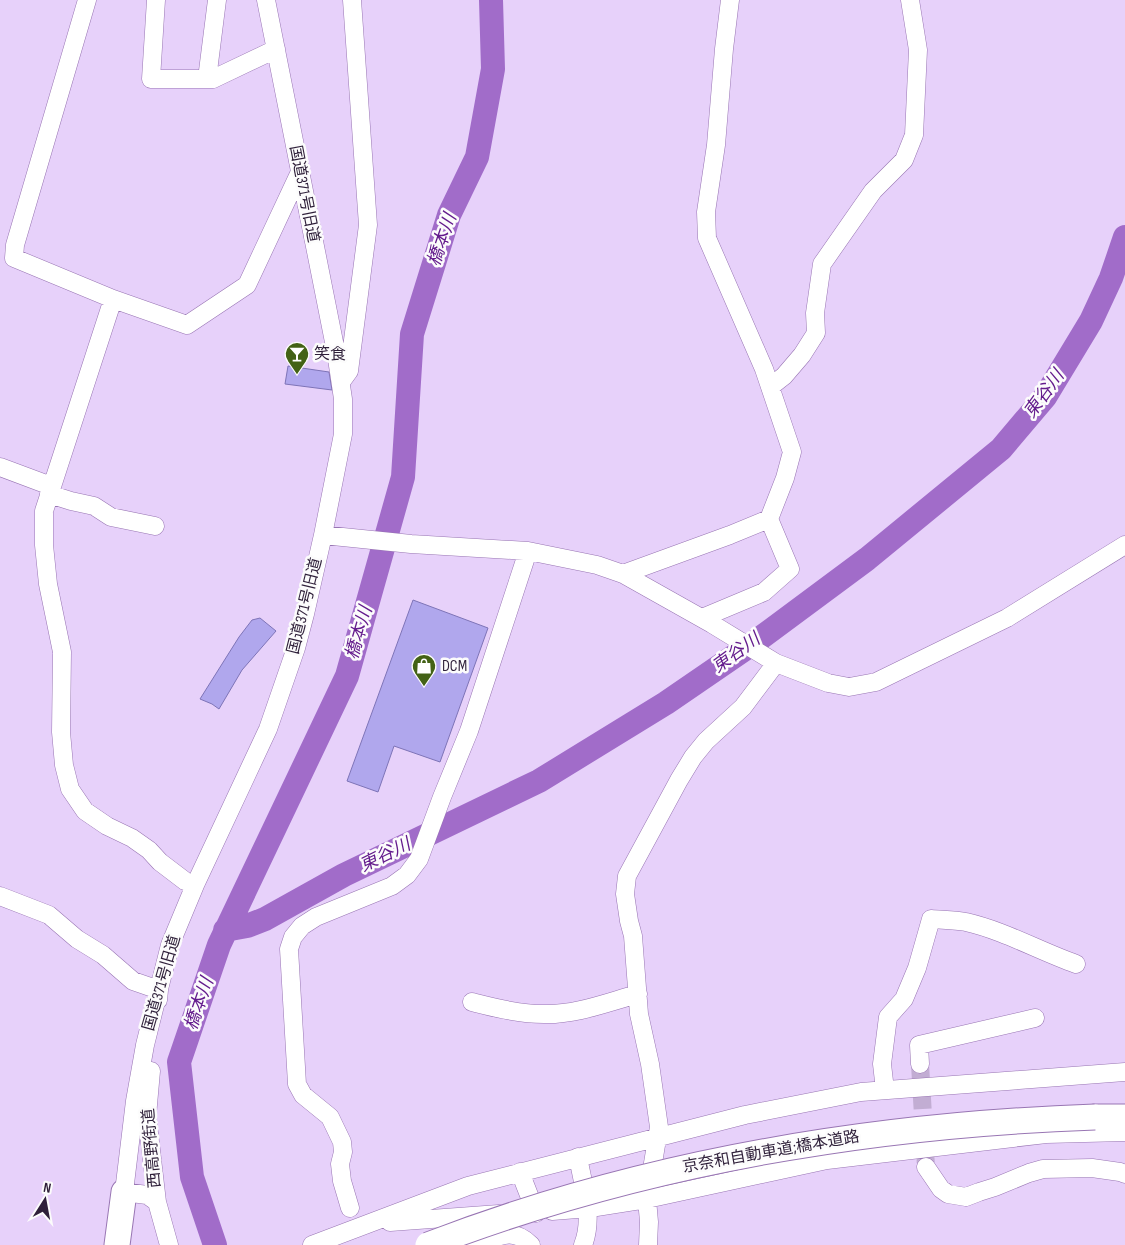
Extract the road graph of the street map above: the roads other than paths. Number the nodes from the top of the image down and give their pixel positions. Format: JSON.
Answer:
{"nodes":[{"id":1,"x":87,"y":0,"type":"edge"},
{"id":2,"x":156,"y":0,"type":"edge"},
{"id":3,"x":217,"y":0,"type":"edge"},
{"id":4,"x":266,"y":0,"type":"edge"},
{"id":5,"x":352,"y":0,"type":"edge"},
{"id":6,"x":730,"y":0,"type":"edge"},
{"id":7,"x":910,"y":0,"type":"edge"},
{"id":8,"x":276,"y":48,"type":"junction"},
{"id":9,"x":207,"y":78,"type":"junction"},
{"id":10,"x":300,"y":174,"type":"junction"},
{"id":11,"x":113,"y":299,"type":"junction"},
{"id":12,"x":341,"y":382,"type":"junction"},
{"id":13,"x":770,"y":387,"type":"junction"},
{"id":14,"x":0,"y":467,"type":"edge"},
{"id":15,"x":50,"y":490,"type":"junction"},
{"id":16,"x":770,"y":519,"type":"junction"},
{"id":17,"x":155,"y":526,"type":"dead end"},
{"id":18,"x":323,"y":536,"type":"junction"},
{"id":19,"x":1125,"y":545,"type":"edge"},
{"id":20,"x":528,"y":551,"type":"junction"},
{"id":21,"x":623,"y":574,"type":"junction"},
{"id":22,"x":707,"y":621,"type":"junction"},
{"id":23,"x":770,"y":659,"type":"junction"},
{"id":24,"x":195,"y":885,"type":"junction"},
{"id":25,"x":0,"y":896,"type":"edge"},
{"id":26,"x":1076,"y":964,"type":"dead end"},
{"id":27,"x":159,"y":990,"type":"junction"},
{"id":28,"x":638,"y":994,"type":"junction"},
{"id":29,"x":472,"y":1002,"type":"dead end"},
{"id":30,"x":1035,"y":1018,"type":"dead end"},
{"id":31,"x":920,"y":1064,"type":"tunnel mouth"},
{"id":32,"x":1125,"y":1072,"type":"edge"},
{"id":33,"x":885,"y":1090,"type":"junction"},
{"id":34,"x":1125,"y":1117,"type":"edge"},
{"id":35,"x":1125,"y":1132,"type":"edge"},
{"id":36,"x":658,"y":1136,"type":"junction"},
{"id":37,"x":131,"y":1138,"type":"junction"},
{"id":38,"x":578,"y":1157,"type":"junction"},
{"id":39,"x":926,"y":1168,"type":"tunnel mouth"},
{"id":40,"x":520,"y":1172,"type":"junction"},
{"id":41,"x":1125,"y":1174,"type":"edge"},
{"id":42,"x":124,"y":1192,"type":"junction"},
{"id":43,"x":647,"y":1199,"type":"junction"},
{"id":44,"x":157,"y":1202,"type":"junction"},
{"id":45,"x":350,"y":1208,"type":"dead end"},
{"id":46,"x":587,"y":1208,"type":"junction"},
{"id":47,"x":536,"y":1212,"type":"junction"},
{"id":48,"x":368,"y":1224,"type":"junction"},
{"id":49,"x":117,"y":1245,"type":"edge"},
{"id":50,"x":169,"y":1245,"type":"edge"},
{"id":51,"x":312,"y":1245,"type":"edge"},
{"id":52,"x":428,"y":1245,"type":"edge"},
{"id":53,"x":476,"y":1245,"type":"edge"},
{"id":54,"x":531,"y":1245,"type":"edge"},
{"id":55,"x":583,"y":1245,"type":"edge"},
{"id":56,"x":648,"y":1245,"type":"edge"}],
"edges":[{"from":1,"to":11,"type":"street"},
{"from":2,"to":9,"type":"street"},
{"from":3,"to":9,"type":"street"},
{"from":4,"to":8,"type":"street","name":"国道371号旧道"},
{"from":5,"to":12,"type":"street"},
{"from":6,"to":13,"type":"street"},
{"from":7,"to":13,"type":"street"},
{"from":8,"to":9,"type":"street"},
{"from":8,"to":10,"type":"street","name":"国道371号旧道"},
{"from":10,"to":11,"type":"street"},
{"from":10,"to":12,"type":"street","name":"国道371号旧道"},
{"from":11,"to":15,"type":"street"},
{"from":12,"to":18,"type":"street","name":"国道371号旧道"},
{"from":13,"to":16,"type":"street"},
{"from":14,"to":15,"type":"street"},
{"from":15,"to":17,"type":"street"},
{"from":15,"to":24,"type":"street"},
{"from":16,"to":21,"type":"street"},
{"from":16,"to":22,"type":"street"},
{"from":18,"to":20,"type":"street"},
{"from":18,"to":24,"type":"street","name":"国道371号旧道"},
{"from":19,"to":23,"type":"street"},
{"from":20,"to":21,"type":"street"},
{"from":20,"to":45,"type":"street"},
{"from":21,"to":22,"type":"street"},
{"from":22,"to":23,"type":"street"},
{"from":23,"to":28,"type":"street"},
{"from":24,"to":27,"type":"street","name":"国道371号旧道"},
{"from":25,"to":27,"type":"street"},
{"from":26,"to":33,"type":"street"},
{"from":27,"to":37,"type":"street","name":"国道371号旧道"},
{"from":27,"to":44,"type":"street","name":"西高野街道"},
{"from":28,"to":29,"type":"street"},
{"from":28,"to":36,"type":"street"},
{"from":30,"to":31,"type":"street"},
{"from":32,"to":33,"type":"street"},
{"from":33,"to":36,"type":"street"},
{"from":34,"to":52,"type":"highway","name":"京奈和自動車道;橋本道路","bridge":true},
{"from":35,"to":43,"type":"street"},
{"from":36,"to":38,"type":"street"},
{"from":36,"to":43,"type":"street"},
{"from":37,"to":42,"type":"street","name":"国道371号旧道"},
{"from":37,"to":44,"type":"street"},
{"from":38,"to":40,"type":"street"},
{"from":38,"to":46,"type":"street"},
{"from":39,"to":41,"type":"street"},
{"from":40,"to":47,"type":"street"},
{"from":40,"to":48,"type":"street"},
{"from":42,"to":44,"type":"street"},
{"from":42,"to":49,"type":"highway"},
{"from":43,"to":46,"type":"street"},
{"from":43,"to":56,"type":"street"},
{"from":44,"to":50,"type":"street","name":"西高野街道"},
{"from":46,"to":47,"type":"street"},
{"from":46,"to":55,"type":"street"},
{"from":47,"to":48,"type":"street"},
{"from":48,"to":51,"type":"street"},
{"from":53,"to":54,"type":"street"}]}
